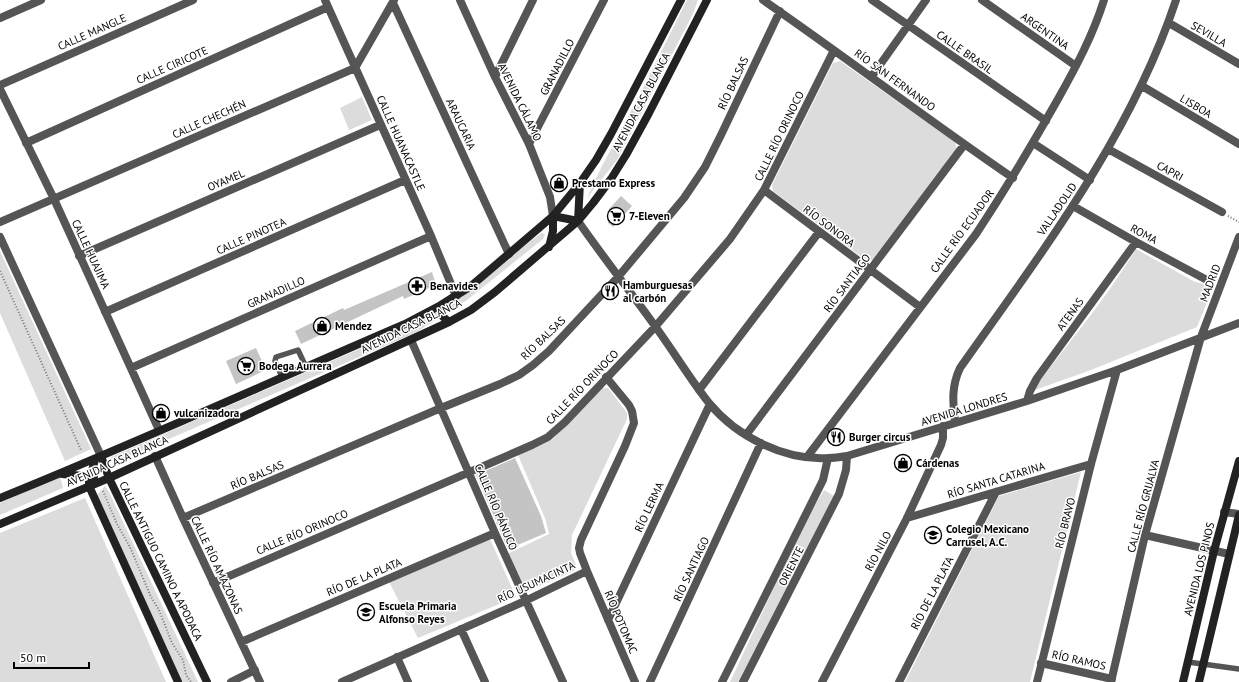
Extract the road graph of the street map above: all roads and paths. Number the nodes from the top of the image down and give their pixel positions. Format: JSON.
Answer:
{"nodes":[{"id":1,"x":41,"y":0,"type":"edge"},
{"id":2,"x":194,"y":0,"type":"edge"},
{"id":3,"x":460,"y":0,"type":"edge"},
{"id":4,"x":533,"y":0,"type":"edge"},
{"id":5,"x":604,"y":0,"type":"edge"},
{"id":6,"x":681,"y":0,"type":"edge"},
{"id":7,"x":707,"y":0,"type":"edge"},
{"id":8,"x":763,"y":0,"type":"edge"},
{"id":9,"x":872,"y":0,"type":"edge"},
{"id":10,"x":926,"y":0,"type":"edge"},
{"id":11,"x":982,"y":0,"type":"edge"},
{"id":12,"x":1104,"y":0,"type":"edge"},
{"id":13,"x":1176,"y":0,"type":"edge"},
{"id":14,"x":393,"y":1,"type":"edge"},
{"id":15,"x":326,"y":4,"type":"edge"},
{"id":16,"x":780,"y":11,"type":"junction"},
{"id":17,"x":0,"y":18,"type":"edge"},
{"id":18,"x":1169,"y":23,"type":"junction"},
{"id":19,"x":908,"y":25,"type":"junction"},
{"id":20,"x":834,"y":50,"type":"junction"},
{"id":21,"x":1239,"y":64,"type":"edge"},
{"id":22,"x":1076,"y":66,"type":"junction"},
{"id":23,"x":355,"y":68,"type":"junction"},
{"id":24,"x":872,"y":76,"type":"junction"},
{"id":25,"x":495,"y":77,"type":"junction"},
{"id":26,"x":0,"y":85,"type":"edge"},
{"id":27,"x":1142,"y":86,"type":"junction"},
{"id":28,"x":0,"y":89,"type":"edge"},
{"id":29,"x":1046,"y":121,"type":"junction"},
{"id":30,"x":380,"y":125,"type":"junction"},
{"id":31,"x":26,"y":143,"type":"junction"},
{"id":32,"x":1033,"y":143,"type":"junction"},
{"id":33,"x":529,"y":144,"type":"junction"},
{"id":34,"x":1239,"y":144,"type":"edge"},
{"id":35,"x":964,"y":145,"type":"junction"},
{"id":36,"x":1108,"y":149,"type":"junction"},
{"id":37,"x":1013,"y":178,"type":"junction"},
{"id":38,"x":405,"y":180,"type":"junction"},
{"id":39,"x":1090,"y":180,"type":"junction"},
{"id":40,"x":580,"y":183,"type":"junction"},
{"id":41,"x":764,"y":190,"type":"junction"},
{"id":42,"x":54,"y":199,"type":"junction"},
{"id":43,"x":1072,"y":206,"type":"junction"},
{"id":44,"x":1222,"y":212,"type":"joint"},
{"id":45,"x":553,"y":216,"type":"junction"},
{"id":46,"x":0,"y":222,"type":"edge"},
{"id":47,"x":578,"y":222,"type":"junction"},
{"id":48,"x":1239,"y":222,"type":"edge"},
{"id":49,"x":819,"y":232,"type":"junction"},
{"id":50,"x":431,"y":236,"type":"junction"},
{"id":51,"x":1239,"y":236,"type":"edge"},
{"id":52,"x":0,"y":237,"type":"edge"},
{"id":53,"x":1136,"y":242,"type":"junction"},
{"id":54,"x":548,"y":247,"type":"junction"},
{"id":55,"x":509,"y":254,"type":"junction"},
{"id":56,"x":80,"y":256,"type":"junction"},
{"id":57,"x":870,"y":270,"type":"junction"},
{"id":58,"x":0,"y":271,"type":"edge"},
{"id":59,"x":618,"y":277,"type":"junction"},
{"id":60,"x":1205,"y":279,"type":"dead end"},
{"id":61,"x":456,"y":296,"type":"junction"},
{"id":62,"x":441,"y":305,"type":"junction"},
{"id":63,"x":920,"y":307,"type":"junction"},
{"id":64,"x":105,"y":312,"type":"junction"},
{"id":65,"x":449,"y":322,"type":"junction"},
{"id":66,"x":1239,"y":323,"type":"edge"},
{"id":67,"x":655,"y":327,"type":"junction"},
{"id":68,"x":1201,"y":337,"type":"junction"},
{"id":69,"x":411,"y":340,"type":"junction"},
{"id":70,"x":306,"y":367,"type":"junction"},
{"id":71,"x":131,"y":368,"type":"junction"},
{"id":72,"x":1118,"y":370,"type":"junction"},
{"id":73,"x":282,"y":377,"type":"junction"},
{"id":74,"x":606,"y":377,"type":"junction"},
{"id":75,"x":699,"y":390,"type":"junction"},
{"id":76,"x":1027,"y":401,"type":"junction"},
{"id":77,"x":710,"y":404,"type":"junction"},
{"id":78,"x":441,"y":408,"type":"junction"},
{"id":79,"x":955,"y":422,"type":"junction"},
{"id":80,"x":943,"y":426,"type":"junction"},
{"id":81,"x":159,"y":430,"type":"junction"},
{"id":82,"x":746,"y":435,"type":"junction"},
{"id":83,"x":761,"y":443,"type":"junction"},
{"id":84,"x":81,"y":450,"type":"dead end"},
{"id":85,"x":98,"y":455,"type":"junction"},
{"id":86,"x":155,"y":456,"type":"junction"},
{"id":87,"x":847,"y":456,"type":"junction"},
{"id":88,"x":807,"y":457,"type":"junction"},
{"id":89,"x":828,"y":458,"type":"junction"},
{"id":90,"x":1239,"y":461,"type":"edge"},
{"id":91,"x":1092,"y":464,"type":"junction"},
{"id":92,"x":469,"y":472,"type":"junction"},
{"id":93,"x":59,"y":474,"type":"junction"},
{"id":94,"x":90,"y":477,"type":"junction"},
{"id":95,"x":109,"y":478,"type":"junction"},
{"id":96,"x":98,"y":482,"type":"junction"},
{"id":97,"x":89,"y":486,"type":"junction"},
{"id":98,"x":996,"y":492,"type":"junction"},
{"id":99,"x":0,"y":498,"type":"edge"},
{"id":100,"x":1224,"y":512,"type":"junction"},
{"id":101,"x":1239,"y":514,"type":"edge"},
{"id":102,"x":183,"y":518,"type":"junction"},
{"id":103,"x":907,"y":518,"type":"junction"},
{"id":104,"x":0,"y":524,"type":"edge"},
{"id":105,"x":495,"y":533,"type":"junction"},
{"id":106,"x":1145,"y":535,"type":"junction"},
{"id":107,"x":1214,"y":551,"type":"junction"},
{"id":108,"x":1229,"y":554,"type":"junction"},
{"id":109,"x":587,"y":571,"type":"junction"},
{"id":110,"x":213,"y":583,"type":"junction"},
{"id":111,"x":525,"y":600,"type":"junction"},
{"id":112,"x":608,"y":620,"type":"junction"},
{"id":113,"x":461,"y":629,"type":"junction"},
{"id":114,"x":241,"y":642,"type":"junction"},
{"id":115,"x":397,"y":657,"type":"junction"},
{"id":116,"x":1188,"y":662,"type":"junction"},
{"id":117,"x":1041,"y":663,"type":"junction"},
{"id":118,"x":1202,"y":665,"type":"junction"},
{"id":119,"x":1239,"y":669,"type":"edge"},
{"id":120,"x":255,"y":670,"type":"junction"},
{"id":121,"x":1111,"y":680,"type":"edge"},
{"id":122,"x":178,"y":682,"type":"edge"},
{"id":123,"x":191,"y":682,"type":"edge"},
{"id":124,"x":207,"y":682,"type":"edge"},
{"id":125,"x":231,"y":682,"type":"edge"},
{"id":126,"x":260,"y":682,"type":"edge"},
{"id":127,"x":342,"y":682,"type":"edge"},
{"id":128,"x":408,"y":682,"type":"edge"},
{"id":129,"x":485,"y":682,"type":"edge"},
{"id":130,"x":563,"y":682,"type":"edge"},
{"id":131,"x":635,"y":682,"type":"edge"},
{"id":132,"x":650,"y":682,"type":"edge"},
{"id":133,"x":722,"y":682,"type":"edge"},
{"id":134,"x":744,"y":682,"type":"edge"},
{"id":135,"x":822,"y":682,"type":"edge"},
{"id":136,"x":899,"y":682,"type":"edge"},
{"id":137,"x":1037,"y":682,"type":"edge"},
{"id":138,"x":1183,"y":682,"type":"edge"},
{"id":139,"x":1199,"y":682,"type":"edge"}],
"edges":[{"from":1,"to":17,"type":"street"},
{"from":2,"to":26,"type":"street","name":"CALLE MANGLE"},
{"from":3,"to":25,"type":"street","name":"AVENIDA CÁLAMO"},
{"from":4,"to":25,"type":"street"},
{"from":5,"to":33,"type":"street","name":"GRANADILLO"},
{"from":6,"to":40,"type":"street","name":"AVENIDA CASA BLANCA"},
{"from":7,"to":47,"type":"street","name":"AVENIDA CASA BLANCA"},
{"from":8,"to":16,"type":"street","name":"RÍO SAN FERNANDO"},
{"from":9,"to":19,"type":"street","name":"CALLE BRASIL"},
{"from":10,"to":19,"type":"street"},
{"from":11,"to":22,"type":"street","name":"ARGENTINA"},
{"from":12,"to":22,"type":"street","name":"CALLE RÍO ECUADOR"},
{"from":13,"to":18,"type":"street","name":"VALLADOLID"},
{"from":14,"to":23,"type":"street"},
{"from":14,"to":55,"type":"street","name":"ARAUCARIA"},
{"from":15,"to":23,"type":"street","name":"CALLE HUANACASTLE"},
{"from":15,"to":31,"type":"street","name":"CALLE CIRICOTE"},
{"from":16,"to":20,"type":"street","name":"RÍO SAN FERNANDO"},
{"from":16,"to":59,"type":"street","name":"RÍO BALSAS"},
{"from":18,"to":21,"type":"street","name":"SEVILLA"},
{"from":18,"to":27,"type":"street","name":"VALLADOLID"},
{"from":19,"to":24,"type":"street"},
{"from":19,"to":29,"type":"street","name":"CALLE BRASIL"},
{"from":20,"to":24,"type":"street","name":"RÍO SAN FERNANDO"},
{"from":20,"to":41,"type":"street","name":"CALLE RÍO ORINOCO"},
{"from":22,"to":29,"type":"street","name":"CALLE RÍO ECUADOR"},
{"from":23,"to":30,"type":"street","name":"CALLE HUANACASTLE"},
{"from":23,"to":42,"type":"street","name":"CALLE CHECHÉN"},
{"from":24,"to":35,"type":"street","name":"RÍO SAN FERNANDO"},
{"from":25,"to":33,"type":"street","name":"AVENIDA CÁLAMO"},
{"from":27,"to":34,"type":"street","name":"LISBOA"},
{"from":27,"to":36,"type":"street","name":"VALLADOLID"},
{"from":28,"to":31,"type":"street","name":"CALLE HUAJIMA"},
{"from":29,"to":32,"type":"street","name":"CALLE RÍO ECUADOR"},
{"from":30,"to":38,"type":"street","name":"CALLE HUANACASTLE"},
{"from":30,"to":56,"type":"street","name":"OYAMEL"},
{"from":31,"to":42,"type":"street","name":"CALLE HUAJIMA"},
{"from":32,"to":37,"type":"street","name":"CALLE RÍO ECUADOR"},
{"from":32,"to":39,"type":"street"},
{"from":33,"to":45,"type":"street","name":"AVENIDA CÁLAMO"},
{"from":35,"to":37,"type":"street","name":"RÍO SAN FERNANDO"},
{"from":35,"to":57,"type":"street","name":"RÍO SANTIAGO"},
{"from":36,"to":39,"type":"street","name":"VALLADOLID"},
{"from":36,"to":44,"type":"street","name":"CAPRI"},
{"from":37,"to":63,"type":"street","name":"CALLE RÍO ECUADOR"},
{"from":38,"to":50,"type":"street","name":"CALLE HUANACASTLE"},
{"from":38,"to":64,"type":"street","name":"CALLE PINOTEA"},
{"from":39,"to":43,"type":"street","name":"VALLADOLID"},
{"from":40,"to":45,"type":"street","name":"AVENIDA CASA BLANCA"},
{"from":40,"to":47,"type":"street"},
{"from":41,"to":49,"type":"street","name":"RÍO SONORA"},
{"from":41,"to":67,"type":"street","name":"CALLE RÍO ORINOCO"},
{"from":42,"to":46,"type":"street","name":"CALLE CHECHÉN"},
{"from":42,"to":56,"type":"street","name":"CALLE HUAJIMA"},
{"from":43,"to":53,"type":"street","name":"ROMA"},
{"from":43,"to":79,"type":"street","name":"VALLADOLID"},
{"from":44,"to":48,"type":"path"},
{"from":45,"to":47,"type":"street"},
{"from":45,"to":54,"type":"street"},
{"from":45,"to":55,"type":"street","name":"AVENIDA CASA BLANCA"},
{"from":47,"to":54,"type":"street","name":"AVENIDA CASA BLANCA"},
{"from":47,"to":59,"type":"street","name":"AVENIDA LONDRES"},
{"from":49,"to":57,"type":"street","name":"RÍO SONORA"},
{"from":49,"to":75,"type":"street"},
{"from":50,"to":61,"type":"street","name":"CALLE HUANACASTLE"},
{"from":50,"to":71,"type":"street","name":"GRANADILLO"},
{"from":51,"to":68,"type":"street","name":"MADRID"},
{"from":52,"to":85,"type":"street","name":"CALLE ANTIGUO CAMINO A APODACA"},
{"from":53,"to":60,"type":"street","name":"ROMA"},
{"from":53,"to":76,"type":"street","name":"ATENAS"},
{"from":54,"to":65,"type":"street","name":"AVENIDA CASA BLANCA"},
{"from":55,"to":61,"type":"street","name":"AVENIDA CASA BLANCA"},
{"from":56,"to":64,"type":"street","name":"CALLE HUAJIMA"},
{"from":57,"to":63,"type":"street","name":"RÍO SONORA"},
{"from":57,"to":82,"type":"street","name":"RÍO SANTIAGO"},
{"from":58,"to":84,"type":"path"},
{"from":59,"to":67,"type":"street","name":"AVENIDA LONDRES"},
{"from":59,"to":78,"type":"street","name":"RÍO BALSAS"},
{"from":61,"to":62,"type":"street","name":"AVENIDA CASA BLANCA"},
{"from":62,"to":65,"type":"street"},
{"from":62,"to":70,"type":"street","name":"AVENIDA CASA BLANCA"},
{"from":63,"to":88,"type":"street","name":"CALLE RÍO ECUADOR"},
{"from":64,"to":71,"type":"street","name":"CALLE HUAJIMA"},
{"from":65,"to":69,"type":"street","name":"AVENIDA CASA BLANCA"},
{"from":66,"to":68,"type":"street","name":"AVENIDA LONDRES"},
{"from":67,"to":74,"type":"street","name":"CALLE RÍO ORINOCO"},
{"from":67,"to":75,"type":"street","name":"AVENIDA LONDRES"},
{"from":68,"to":72,"type":"street","name":"AVENIDA LONDRES"},
{"from":68,"to":106,"type":"street","name":"CALLE RÍO GRIJALVA"},
{"from":69,"to":78,"type":"street","name":"CALLE RÍO PÁNUCO"},
{"from":69,"to":86,"type":"street","name":"AVENIDA CASA BLANCA"},
{"from":70,"to":73,"type":"street","name":"AVENIDA CASA BLANCA"},
{"from":70,"to":73,"type":"lane"},
{"from":71,"to":81,"type":"street","name":"CALLE HUAJIMA"},
{"from":72,"to":76,"type":"street","name":"AVENIDA LONDRES"},
{"from":72,"to":91,"type":"street","name":"RÍO BRAVO"},
{"from":73,"to":81,"type":"street","name":"AVENIDA CASA BLANCA"},
{"from":74,"to":92,"type":"street","name":"CALLE RÍO ORINOCO"},
{"from":74,"to":109,"type":"street","name":"RÍO USUMACINTA"},
{"from":75,"to":77,"type":"street","name":"AVENIDA LONDRES"},
{"from":76,"to":79,"type":"street","name":"AVENIDA LONDRES"},
{"from":77,"to":82,"type":"street","name":"AVENIDA LONDRES"},
{"from":77,"to":112,"type":"street","name":"RÍO LERMA"},
{"from":78,"to":92,"type":"street","name":"CALLE RÍO PÁNUCO"},
{"from":78,"to":102,"type":"street","name":"RÍO BALSAS"},
{"from":79,"to":80,"type":"street","name":"AVENIDA LONDRES"},
{"from":80,"to":87,"type":"street","name":"AVENIDA LONDRES"},
{"from":80,"to":103,"type":"street","name":"RÍO NILO"},
{"from":81,"to":85,"type":"street","name":"AVENIDA CASA BLANCA"},
{"from":82,"to":83,"type":"street","name":"AVENIDA LONDRES"},
{"from":83,"to":88,"type":"street","name":"AVENIDA LONDRES"},
{"from":83,"to":132,"type":"street","name":"RÍO SANTIAGO"},
{"from":85,"to":93,"type":"street","name":"AVENIDA CASA BLANCA"},
{"from":85,"to":94,"type":"street"},
{"from":85,"to":95,"type":"street","name":"CALLE ANTIGUO CAMINO A APODACA"},
{"from":86,"to":95,"type":"street","name":"AVENIDA CASA BLANCA"},
{"from":86,"to":102,"type":"street","name":"CALLE RÍO AMAZONAS"},
{"from":87,"to":89,"type":"street","name":"AVENIDA LONDRES"},
{"from":87,"to":134,"type":"street","name":"ORIENTE"},
{"from":88,"to":89,"type":"street","name":"AVENIDA LONDRES"},
{"from":89,"to":133,"type":"street","name":"ORIENTE"},
{"from":90,"to":100,"type":"street","name":"AVENIDA LOS PINOS"},
{"from":91,"to":98,"type":"street","name":"RÍO SANTA CATARINA"},
{"from":91,"to":117,"type":"street","name":"RÍO BRAVO"},
{"from":92,"to":105,"type":"street","name":"CALLE RÍO PÁNUCO"},
{"from":92,"to":110,"type":"street","name":"CALLE RÍO ORINOCO"},
{"from":93,"to":94,"type":"street"},
{"from":93,"to":99,"type":"street","name":"AVENIDA CASA BLANCA"},
{"from":94,"to":95,"type":"street"},
{"from":94,"to":97,"type":"street"},
{"from":95,"to":96,"type":"street","name":"AVENIDA CASA BLANCA"},
{"from":95,"to":124,"type":"street","name":"CALLE ANTIGUO CAMINO A APODACA"},
{"from":96,"to":97,"type":"street","name":"AVENIDA CASA BLANCA"},
{"from":96,"to":123,"type":"path"},
{"from":97,"to":104,"type":"street","name":"AVENIDA CASA BLANCA"},
{"from":97,"to":122,"type":"street"},
{"from":98,"to":103,"type":"street","name":"RÍO SANTA CATARINA"},
{"from":98,"to":136,"type":"street","name":"RÍO DE LA PLATA"},
{"from":100,"to":101,"type":"street"},
{"from":100,"to":107,"type":"street","name":"AVENIDA LOS PINOS"},
{"from":101,"to":108,"type":"street"},
{"from":102,"to":110,"type":"street","name":"CALLE RÍO AMAZONAS"},
{"from":103,"to":135,"type":"street","name":"RÍO NILO"},
{"from":105,"to":111,"type":"street","name":"CALLE RÍO PÁNUCO"},
{"from":105,"to":114,"type":"street","name":"RÍO DE LA PLATA"},
{"from":106,"to":107,"type":"street"},
{"from":106,"to":121,"type":"street","name":"CALLE RÍO GRIJALVA"},
{"from":107,"to":108,"type":"street"},
{"from":107,"to":116,"type":"street","name":"AVENIDA LOS PINOS"},
{"from":108,"to":118,"type":"street"},
{"from":109,"to":111,"type":"street","name":"RÍO USUMACINTA"},
{"from":109,"to":112,"type":"street","name":"RÍO POTOMAC"},
{"from":110,"to":114,"type":"street","name":"CALLE RÍO AMAZONAS"},
{"from":111,"to":113,"type":"street","name":"RÍO USUMACINTA"},
{"from":111,"to":130,"type":"street","name":"CALLE RÍO PÁNUCO"},
{"from":112,"to":131,"type":"street","name":"RÍO POTOMAC"},
{"from":113,"to":115,"type":"street","name":"RÍO USUMACINTA"},
{"from":113,"to":129,"type":"street"},
{"from":114,"to":120,"type":"street","name":"CALLE RÍO AMAZONAS"},
{"from":115,"to":127,"type":"street","name":"RÍO USUMACINTA"},
{"from":115,"to":128,"type":"street"},
{"from":116,"to":118,"type":"lane"},
{"from":116,"to":138,"type":"street","name":"AVENIDA LOS PINOS"},
{"from":117,"to":121,"type":"street","name":"RÍO RAMOS"},
{"from":117,"to":137,"type":"street","name":"RÍO BRAVO"},
{"from":118,"to":119,"type":"lane"},
{"from":118,"to":139,"type":"street"},
{"from":120,"to":125,"type":"street"},
{"from":120,"to":126,"type":"street","name":"CALLE RÍO AMAZONAS"}]}
